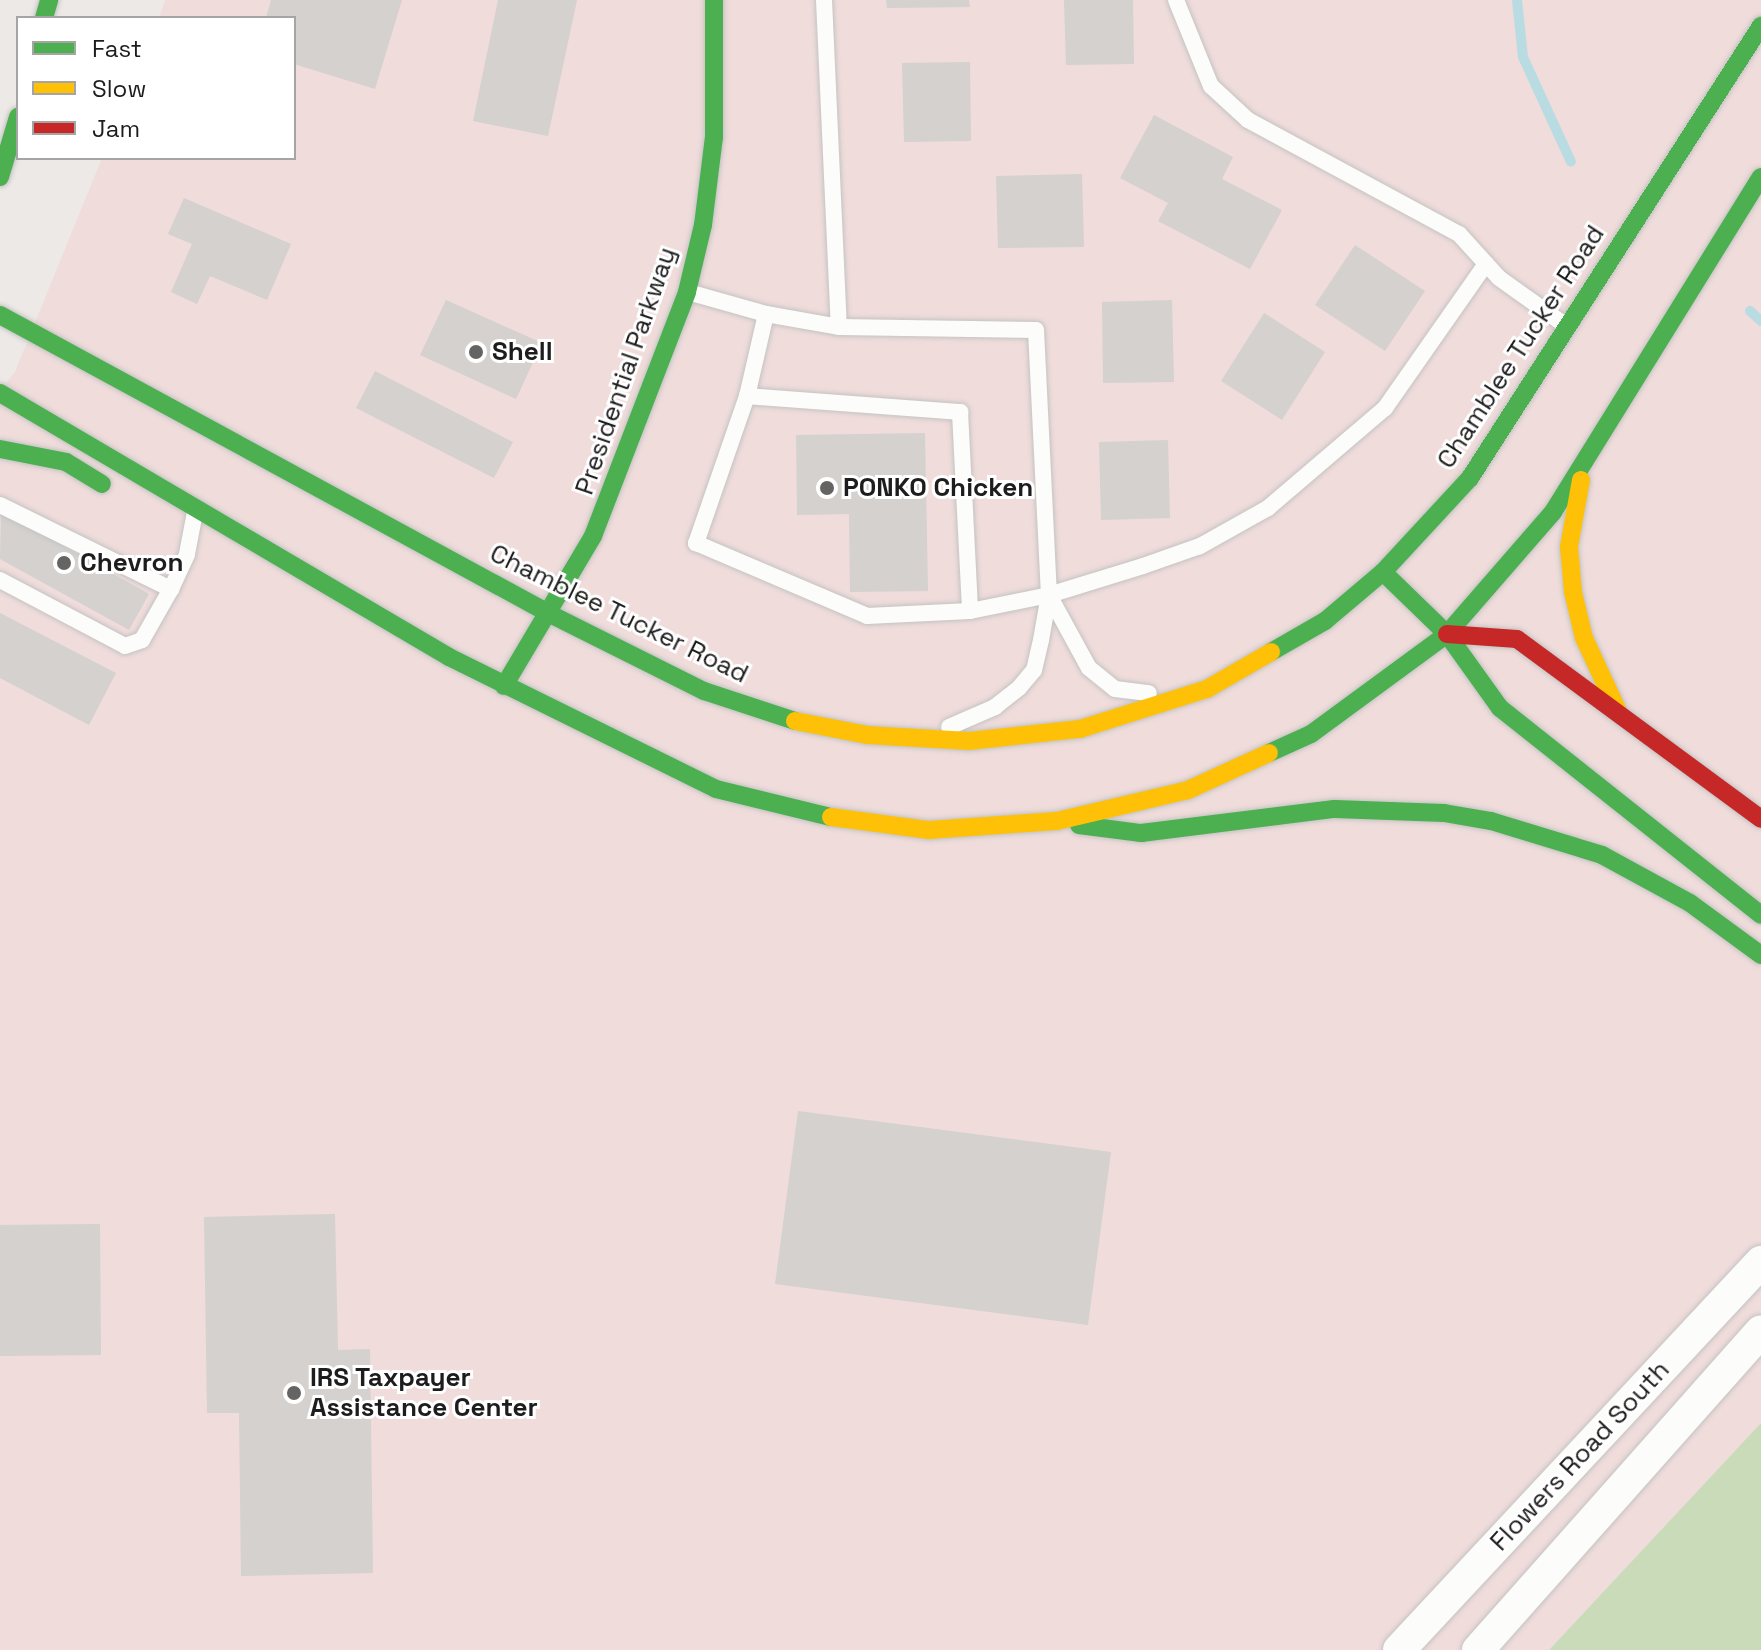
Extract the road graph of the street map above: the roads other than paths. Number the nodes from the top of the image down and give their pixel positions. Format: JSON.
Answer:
{"nodes":[{"id":1,"x":714,"y":0,"type":"edge"},
{"id":2,"x":824,"y":0,"type":"edge"},
{"id":3,"x":1176,"y":0,"type":"edge"},
{"id":4,"x":1761,"y":26,"type":"edge"},
{"id":5,"x":16,"y":124,"type":"edge"},
{"id":6,"x":0,"y":177,"type":"edge"},
{"id":7,"x":1761,"y":177,"type":"edge"},
{"id":8,"x":1486,"y":264,"type":"junction"},
{"id":9,"x":687,"y":292,"type":"junction"},
{"id":10,"x":766,"y":314,"type":"junction"},
{"id":11,"x":0,"y":315,"type":"edge"},
{"id":12,"x":1567,"y":326,"type":"junction"},
{"id":13,"x":839,"y":327,"type":"junction"},
{"id":14,"x":0,"y":393,"type":"edge"},
{"id":15,"x":747,"y":396,"type":"junction"},
{"id":16,"x":0,"y":449,"type":"edge"},
{"id":17,"x":1584,"y":462,"type":"junction"},
{"id":18,"x":115,"y":492,"type":"dead end"},
{"id":19,"x":0,"y":505,"type":"edge"},
{"id":20,"x":154,"y":508,"type":"dead end"},
{"id":21,"x":196,"y":510,"type":"junction"},
{"id":22,"x":1383,"y":572,"type":"junction"},
{"id":23,"x":0,"y":580,"type":"edge"},
{"id":24,"x":171,"y":589,"type":"junction"},
{"id":25,"x":1049,"y":595,"type":"junction"},
{"id":26,"x":970,"y":611,"type":"junction"},
{"id":27,"x":550,"y":614,"type":"junction"},
{"id":28,"x":1447,"y":634,"type":"junction"},
{"id":29,"x":504,"y":686,"type":"junction"},
{"id":30,"x":1207,"y":689,"type":"junction"},
{"id":31,"x":1620,"y":715,"type":"junction"},
{"id":32,"x":922,"y":738,"type":"junction"},
{"id":33,"x":1761,"y":819,"type":"edge"},
{"id":34,"x":1057,"y":821,"type":"junction"},
{"id":35,"x":1761,"y":915,"type":"edge"},
{"id":36,"x":1761,"y":955,"type":"edge"},
{"id":37,"x":1761,"y":1262,"type":"edge"},
{"id":38,"x":1761,"y":1331,"type":"edge"},
{"id":39,"x":1399,"y":1650,"type":"edge"},
{"id":40,"x":1478,"y":1650,"type":"edge"}],
"edges":[{"from":1,"to":9,"type":"main road","name":"Presidential Parkway"},
{"from":2,"to":13,"type":"lane"},
{"from":3,"to":8,"type":"lane"},
{"from":4,"to":12,"type":"main road","name":"Chamblee Tucker Road"},
{"from":5,"to":6,"type":"main road"},
{"from":7,"to":17,"type":"main road"},
{"from":8,"to":12,"type":"lane"},
{"from":8,"to":25,"type":"lane"},
{"from":9,"to":10,"type":"lane"},
{"from":9,"to":27,"type":"main road","name":"Presidential Parkway"},
{"from":10,"to":13,"type":"lane"},
{"from":10,"to":15,"type":"lane"},
{"from":11,"to":27,"type":"main road","name":"Chamblee Tucker Road"},
{"from":12,"to":22,"type":"main road","name":"Chamblee Tucker Road"},
{"from":13,"to":25,"type":"lane"},
{"from":14,"to":21,"type":"main road"},
{"from":15,"to":26,"type":"lane"},
{"from":15,"to":26,"type":"lane"},
{"from":16,"to":18,"type":"main road"},
{"from":17,"to":28,"type":"main road"},
{"from":17,"to":31,"type":"main road"},
{"from":19,"to":24,"type":"lane"},
{"from":20,"to":21,"type":"main road"},
{"from":21,"to":24,"type":"lane"},
{"from":21,"to":29,"type":"main road"},
{"from":22,"to":28,"type":"main road"},
{"from":22,"to":30,"type":"main road","name":"Chamblee Tucker Road"},
{"from":23,"to":24,"type":"lane"},
{"from":25,"to":26,"type":"lane"},
{"from":25,"to":30,"type":"lane"},
{"from":25,"to":32,"type":"lane"},
{"from":27,"to":29,"type":"main road","name":"Presidential Parkway"},
{"from":27,"to":32,"type":"main road","name":"Chamblee Tucker Road"},
{"from":28,"to":31,"type":"main road"},
{"from":28,"to":34,"type":"main road"},
{"from":28,"to":35,"type":"main road"},
{"from":29,"to":34,"type":"main road"},
{"from":30,"to":32,"type":"main road","name":"Chamblee Tucker Road"},
{"from":31,"to":33,"type":"main road"},
{"from":34,"to":36,"type":"main road"},
{"from":37,"to":39,"type":"street","name":"Flowers Road South"},
{"from":38,"to":40,"type":"street","name":"Flowers Road South"}]}
